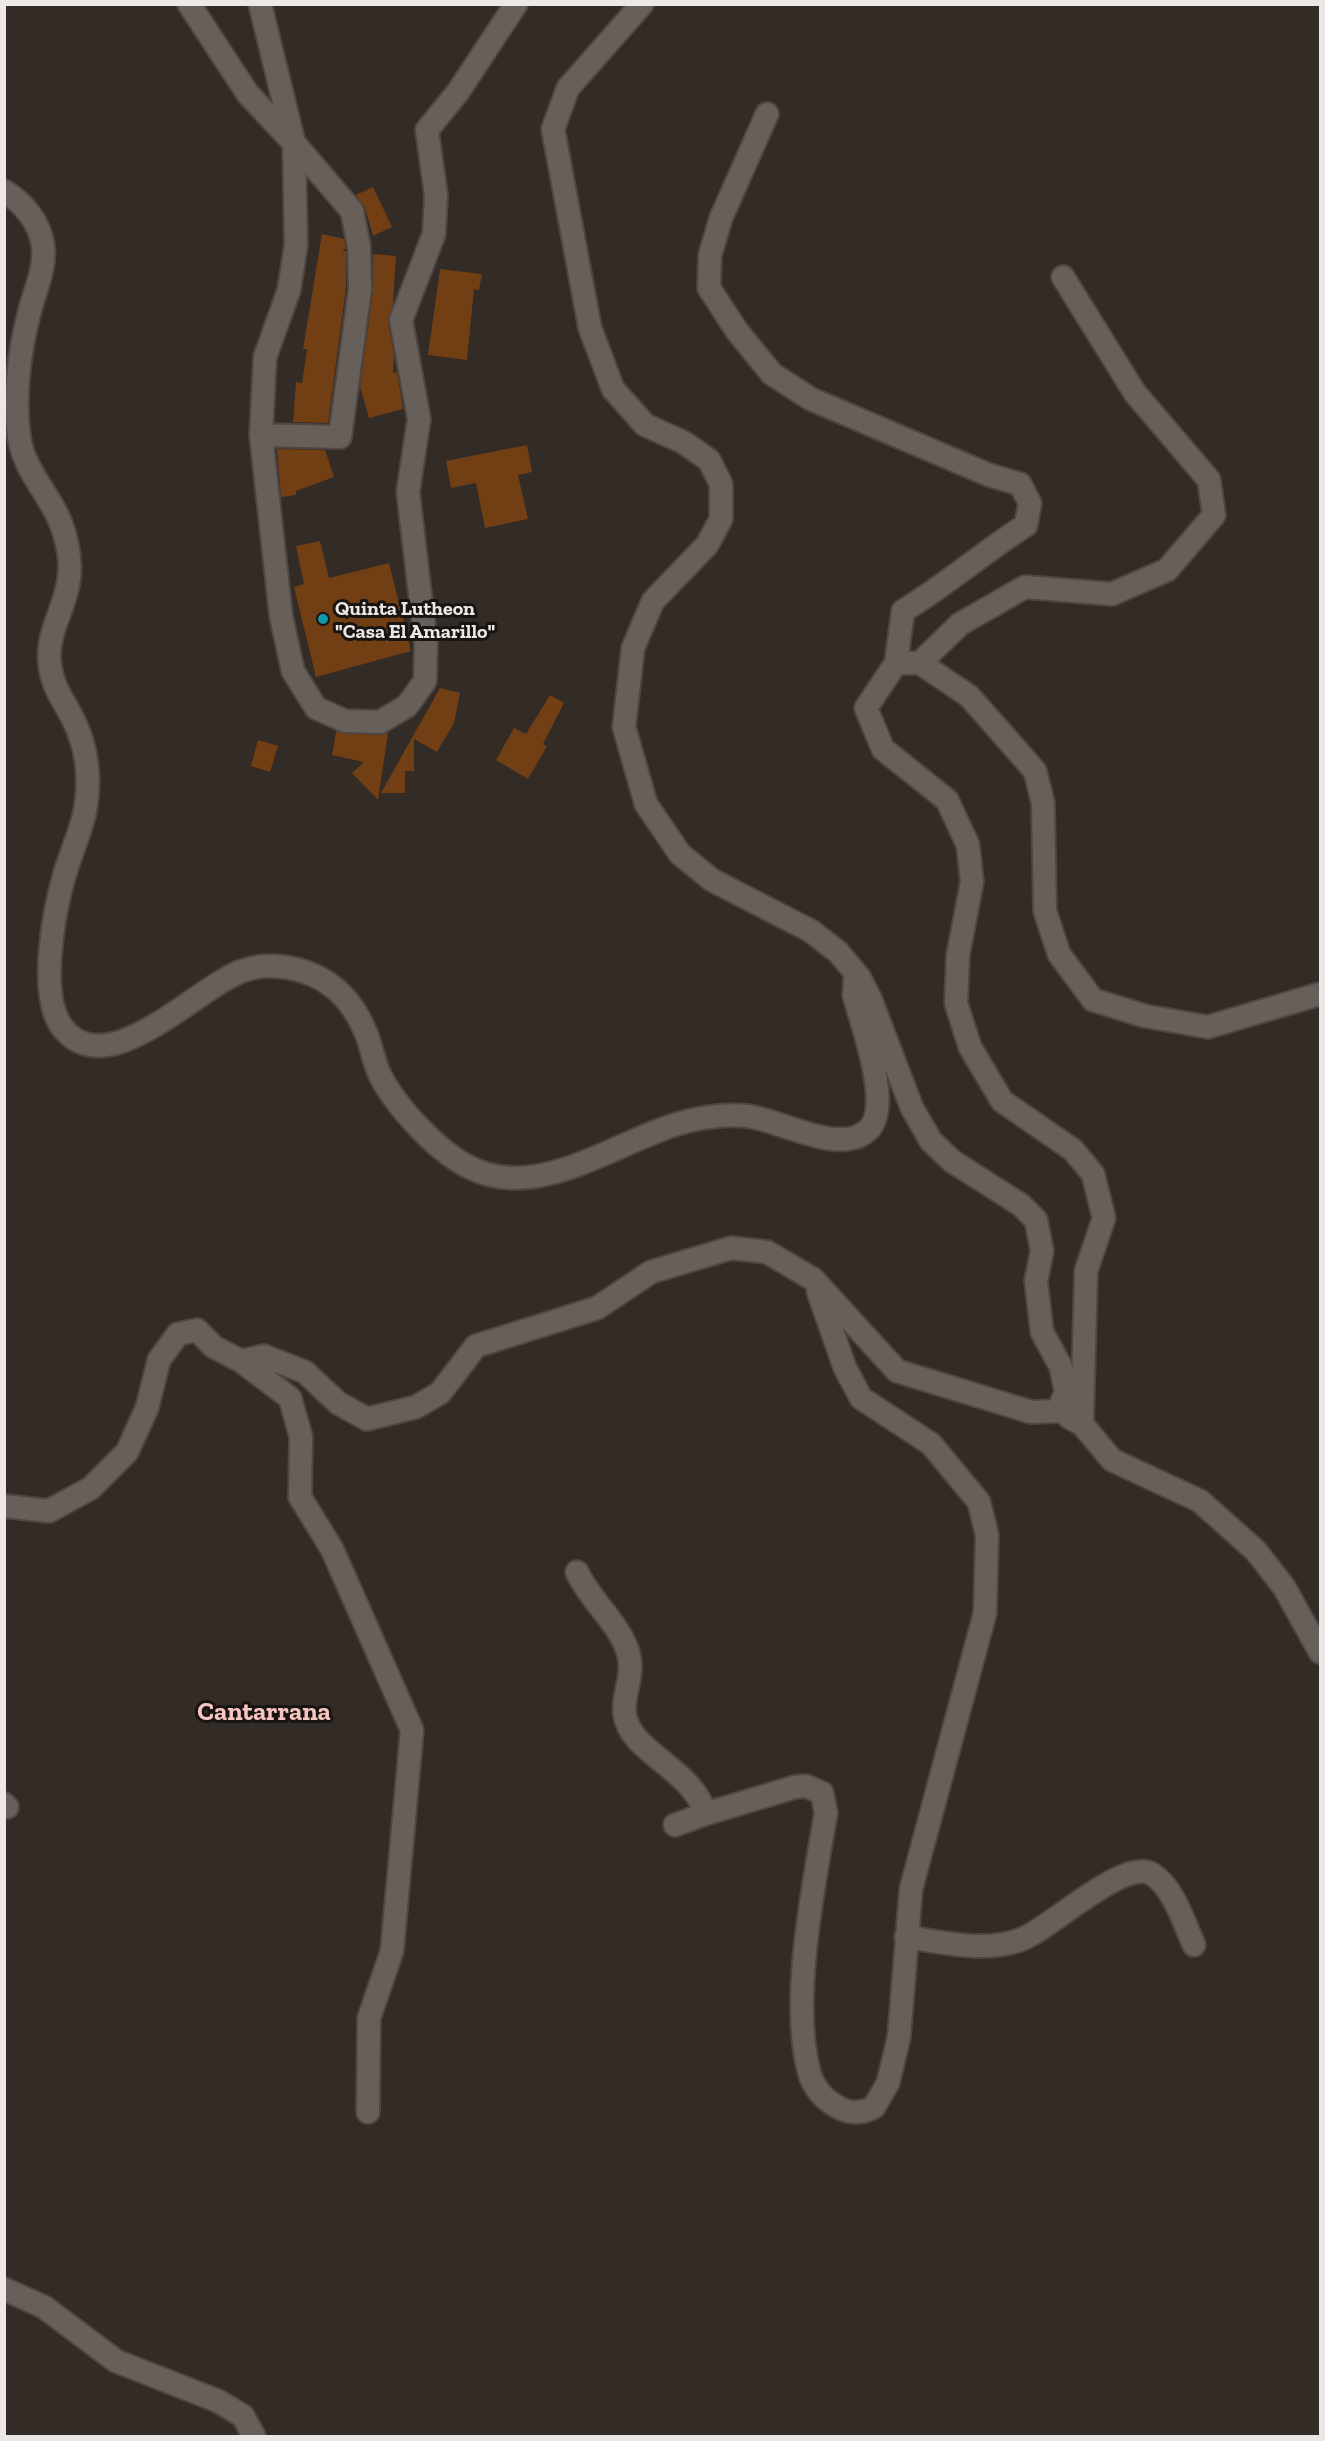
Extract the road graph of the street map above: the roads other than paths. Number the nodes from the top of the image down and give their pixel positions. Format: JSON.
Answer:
{"nodes":[{"id":1,"x":189,"y":4,"type":"edge"},
{"id":2,"x":260,"y":4,"type":"edge"},
{"id":3,"x":516,"y":4,"type":"edge"},
{"id":4,"x":642,"y":4,"type":"edge"},
{"id":5,"x":767,"y":114,"type":"dead end"},
{"id":6,"x":294,"y":143,"type":"junction"},
{"id":7,"x":4,"y":191,"type":"edge"},
{"id":8,"x":1063,"y":277,"type":"dead end"},
{"id":9,"x":261,"y":435,"type":"junction"},
{"id":10,"x":897,"y":663,"type":"junction"},
{"id":11,"x":920,"y":663,"type":"junction"},
{"id":12,"x":859,"y":977,"type":"junction"},
{"id":13,"x":1320,"y":994,"type":"edge"},
{"id":14,"x":813,"y":1279,"type":"junction"},
{"id":15,"x":241,"y":1361,"type":"junction"},
{"id":16,"x":1058,"y":1411,"type":"junction"},
{"id":17,"x":1082,"y":1424,"type":"junction"},
{"id":18,"x":4,"y":1506,"type":"edge"},
{"id":19,"x":577,"y":1572,"type":"dead end"},
{"id":20,"x":1320,"y":1652,"type":"edge"},
{"id":21,"x":705,"y":1814,"type":"junction"},
{"id":22,"x":675,"y":1825,"type":"dead end"},
{"id":23,"x":906,"y":1937,"type":"junction"},
{"id":24,"x":1194,"y":1945,"type":"dead end"},
{"id":25,"x":368,"y":2112,"type":"dead end"},
{"id":26,"x":4,"y":2289,"type":"edge"},
{"id":27,"x":254,"y":2436,"type":"edge"}],
"edges":[{"from":1,"to":6,"type":"street"},
{"from":2,"to":6,"type":"street"},
{"from":3,"to":9,"type":"street"},
{"from":4,"to":12,"type":"street"},
{"from":5,"to":10,"type":"street"},
{"from":6,"to":9,"type":"street"},
{"from":6,"to":9,"type":"street"},
{"from":7,"to":12,"type":"street"},
{"from":8,"to":11,"type":"street"},
{"from":10,"to":11,"type":"street"},
{"from":10,"to":17,"type":"street"},
{"from":11,"to":13,"type":"street"},
{"from":12,"to":16,"type":"street"},
{"from":14,"to":15,"type":"street"},
{"from":14,"to":16,"type":"street"},
{"from":14,"to":23,"type":"street"},
{"from":15,"to":18,"type":"street"},
{"from":15,"to":25,"type":"street"},
{"from":16,"to":17,"type":"street"},
{"from":17,"to":20,"type":"street"},
{"from":19,"to":21,"type":"street"},
{"from":21,"to":22,"type":"street"},
{"from":21,"to":23,"type":"street"},
{"from":23,"to":24,"type":"street"},
{"from":26,"to":27,"type":"street"}]}
